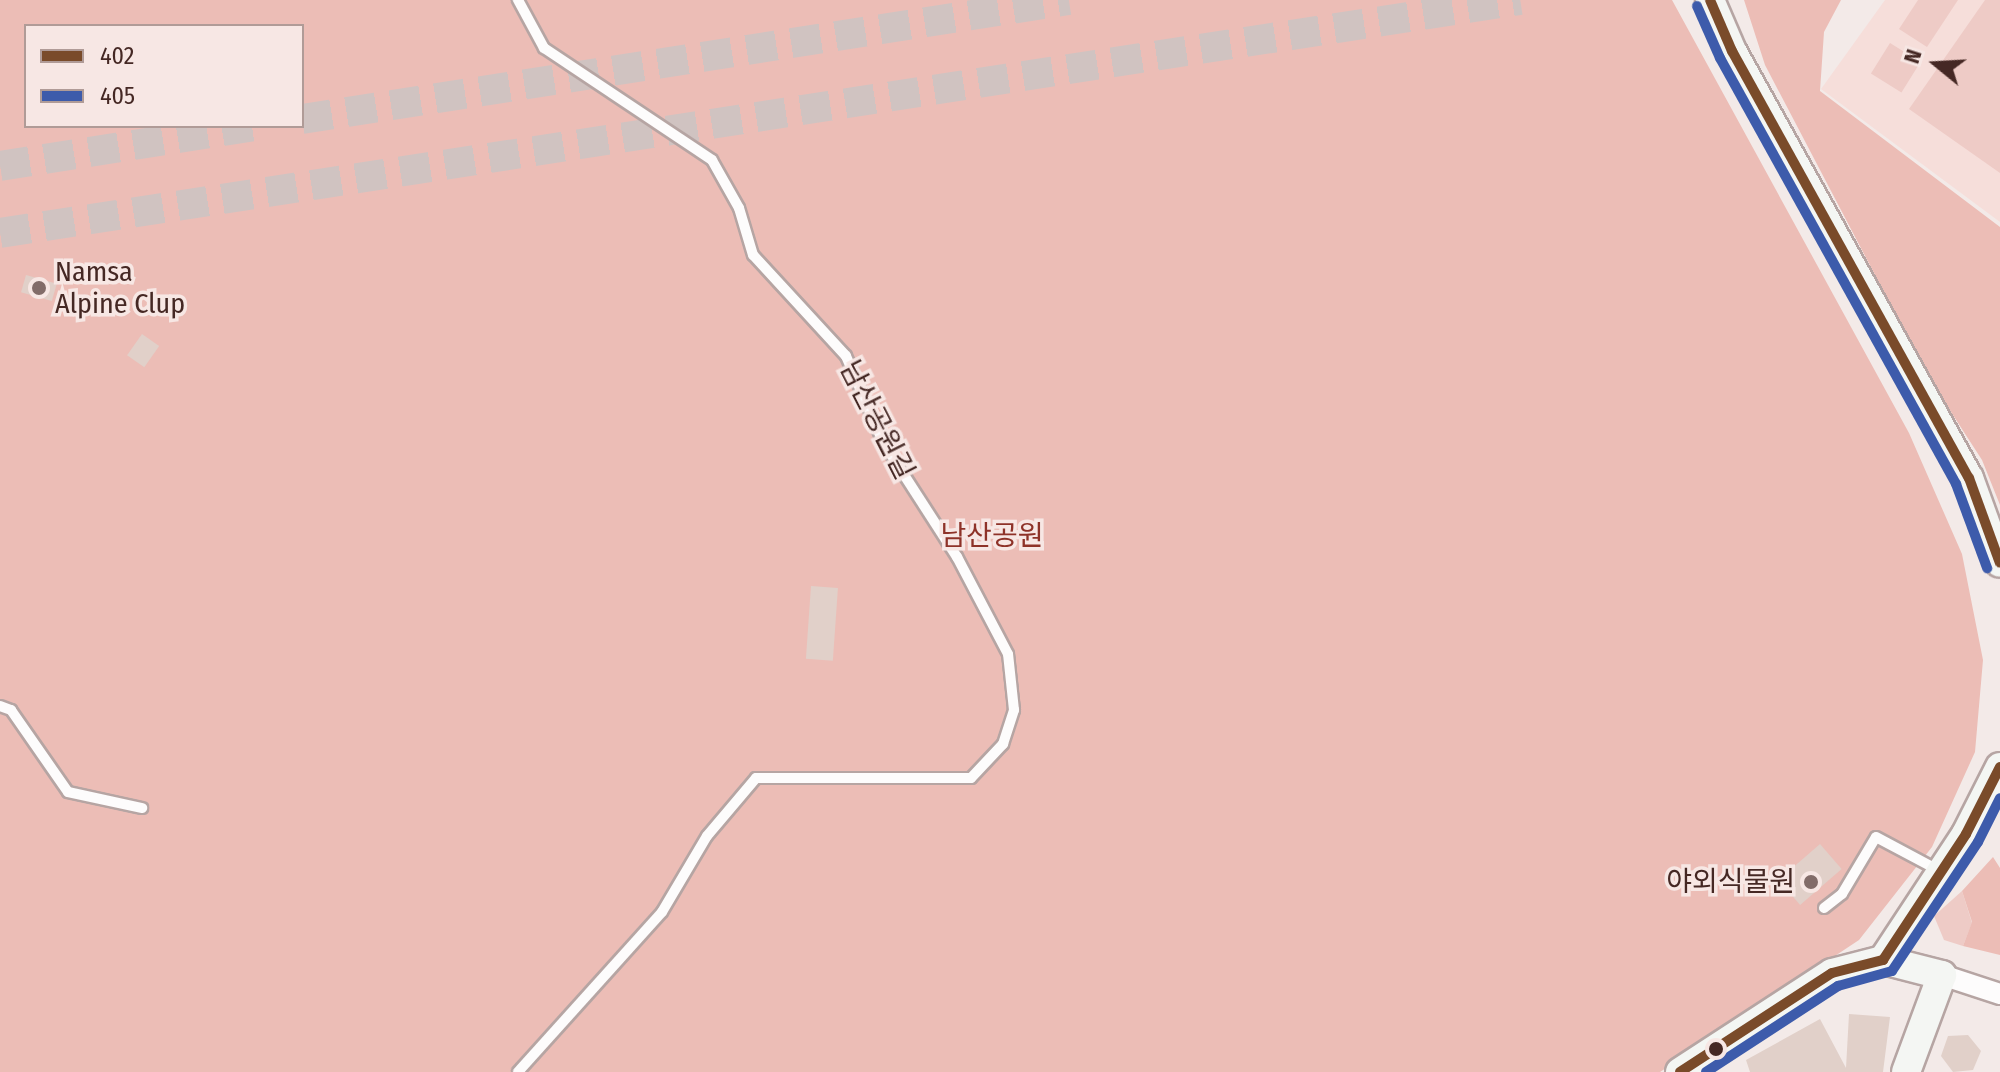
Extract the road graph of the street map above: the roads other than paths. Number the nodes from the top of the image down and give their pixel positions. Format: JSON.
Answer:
{"nodes":[{"id":1,"x":518,"y":0,"type":"edge"},
{"id":2,"x":1710,"y":0,"type":"edge"},
{"id":3,"x":1726,"y":0,"type":"edge"},
{"id":4,"x":1783,"y":144,"type":"junction"},
{"id":5,"x":2000,"y":563,"type":"edge"},
{"id":6,"x":0,"y":706,"type":"edge"},
{"id":7,"x":2000,"y":767,"type":"edge"},
{"id":8,"x":142,"y":808,"type":"dead end"},
{"id":9,"x":1940,"y":871,"type":"junction"},
{"id":10,"x":1824,"y":908,"type":"dead end"},
{"id":11,"x":1883,"y":960,"type":"junction"},
{"id":12,"x":1942,"y":975,"type":"junction"},
{"id":13,"x":2000,"y":994,"type":"edge"},
{"id":14,"x":1711,"y":1063,"type":"edge"},
{"id":15,"x":518,"y":1072,"type":"edge"},
{"id":16,"x":1680,"y":1072,"type":"edge"},
{"id":17,"x":1906,"y":1072,"type":"edge"}],
"edges":[{"from":1,"to":15,"type":"lane","name":"남산공원길"},
{"from":2,"to":4,"type":"main road"},
{"from":3,"to":4,"type":"main road"},
{"from":4,"to":5,"type":"main road"},
{"from":6,"to":8,"type":"lane"},
{"from":7,"to":9,"type":"main road"},
{"from":9,"to":10,"type":"lane"},
{"from":9,"to":11,"type":"main road"},
{"from":11,"to":12,"type":"main road"},
{"from":11,"to":14,"type":"main road"},
{"from":12,"to":13,"type":"street"},
{"from":12,"to":17,"type":"main road"},
{"from":14,"to":16,"type":"main road"}]}
